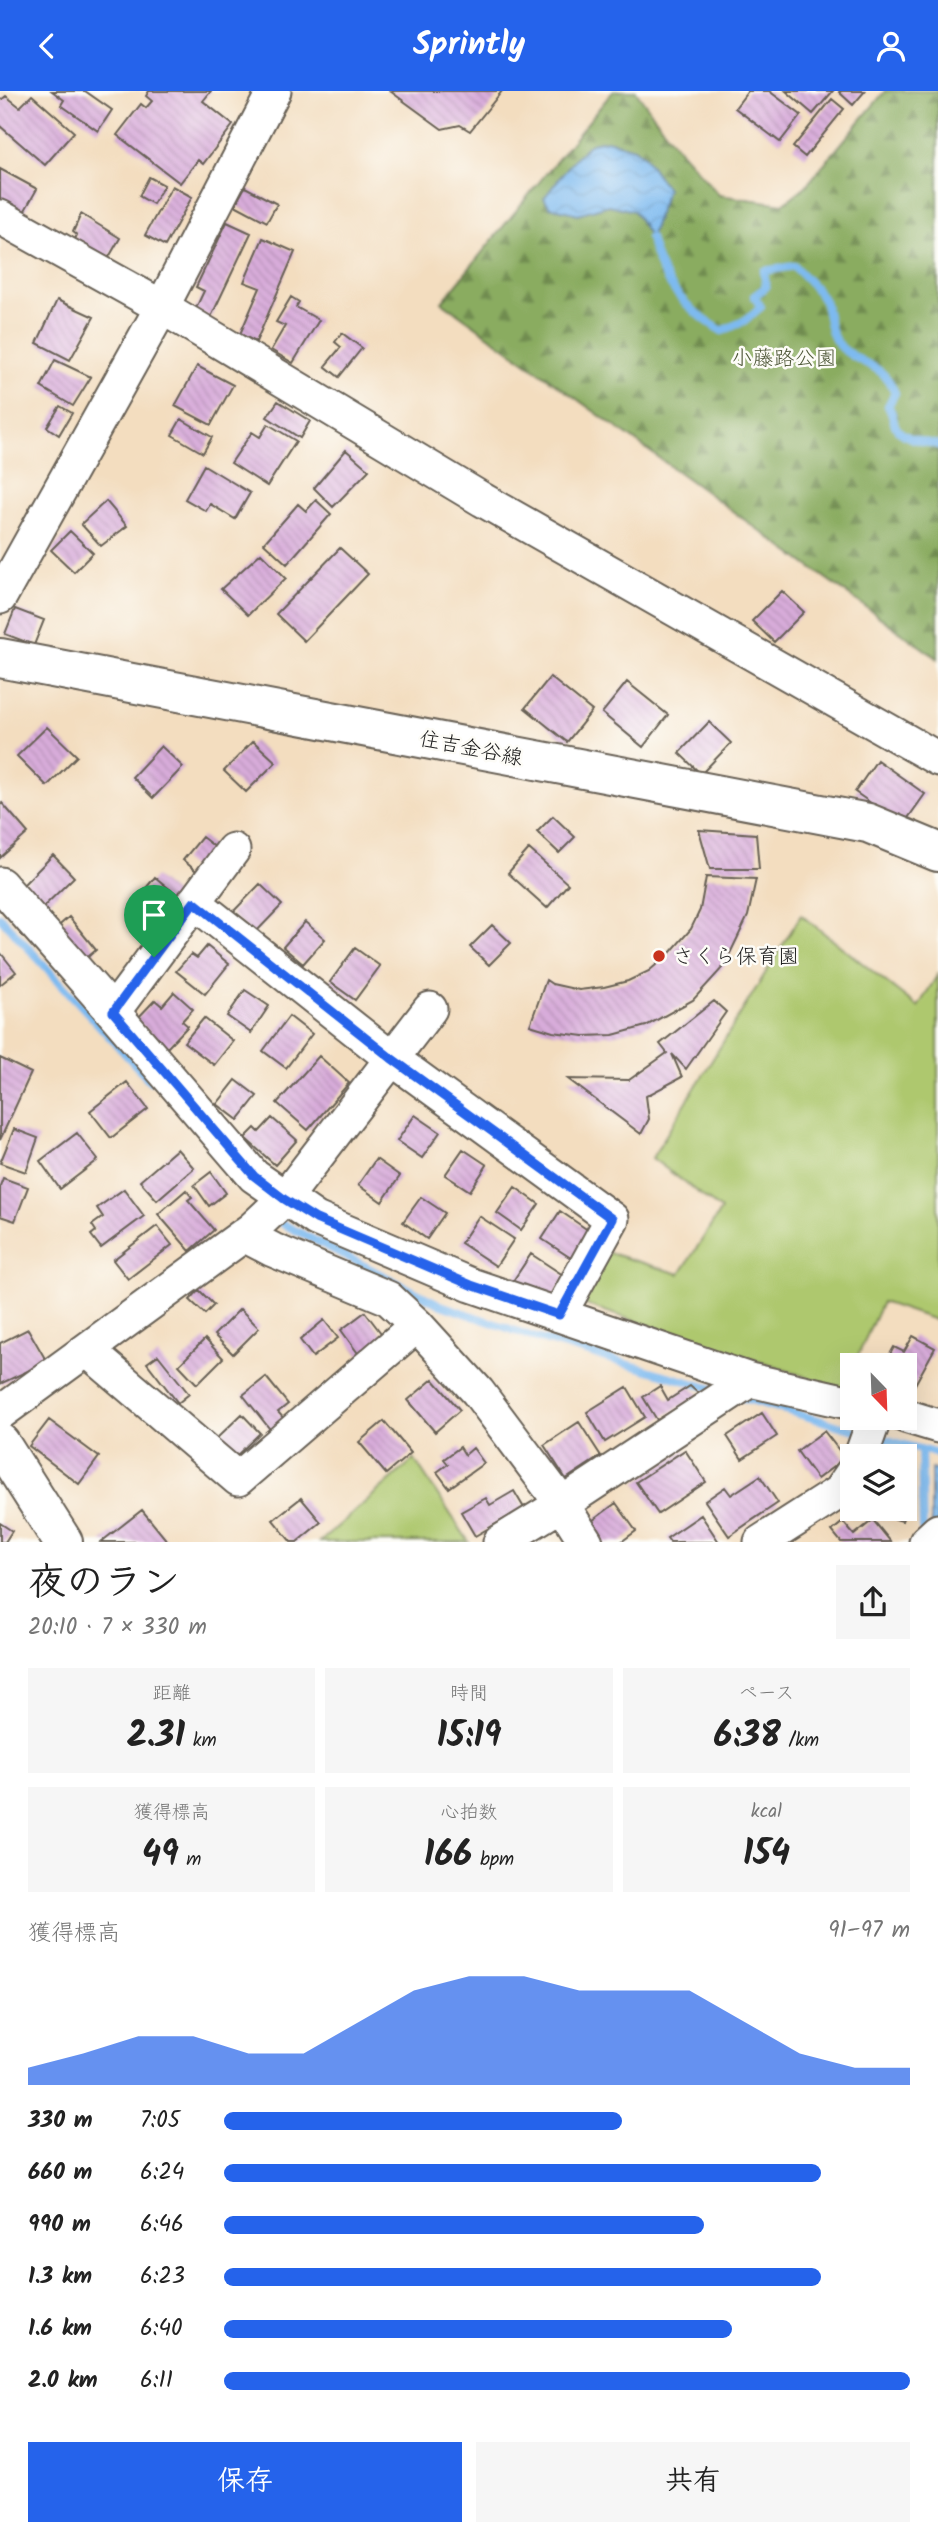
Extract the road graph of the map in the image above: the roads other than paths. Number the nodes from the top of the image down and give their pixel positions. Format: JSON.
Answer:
{"nodes":[{"id":1,"x":274,"y":91,"type":"edge"},
{"id":2,"x":0,"y":217,"type":"edge"},
{"id":3,"x":162,"y":307,"type":"junction"},
{"id":4,"x":0,"y":597,"type":"edge"},
{"id":5,"x":0,"y":658,"type":"edge"},
{"id":6,"x":938,"y":759,"type":"edge"},
{"id":7,"x":233,"y":849,"type":"dead end"},
{"id":8,"x":938,"y":852,"type":"edge"},
{"id":9,"x":0,"y":884,"type":"edge"},
{"id":10,"x":194,"y":902,"type":"junction"},
{"id":11,"x":430,"y":1009,"type":"dead end"},
{"id":12,"x":113,"y":1012,"type":"junction"},
{"id":13,"x":391,"y":1058,"type":"junction"},
{"id":14,"x":280,"y":1202,"type":"junction"},
{"id":15,"x":248,"y":1232,"type":"junction"},
{"id":16,"x":559,"y":1315,"type":"junction"},
{"id":17,"x":417,"y":1325,"type":"junction"},
{"id":18,"x":87,"y":1350,"type":"junction"},
{"id":19,"x":748,"y":1381,"type":"junction"},
{"id":20,"x":840,"y":1400,"type":"edge"},
{"id":21,"x":0,"y":1413,"type":"edge"},
{"id":22,"x":917,"y":1420,"type":"edge"},
{"id":23,"x":938,"y":1426,"type":"edge"},
{"id":24,"x":0,"y":1443,"type":"edge"},
{"id":25,"x":840,"y":1490,"type":"edge"},
{"id":26,"x":562,"y":1504,"type":"junction"},
{"id":27,"x":938,"y":1531,"type":"edge"},
{"id":28,"x":63,"y":1542,"type":"edge"},
{"id":29,"x":500,"y":1542,"type":"edge"},
{"id":30,"x":586,"y":1542,"type":"edge"},
{"id":31,"x":761,"y":1542,"type":"edge"},
{"id":32,"x":926,"y":1542,"type":"edge"}],
"edges":[{"from":1,"to":3,"type":"street"},
{"from":2,"to":3,"type":"street"},
{"from":3,"to":4,"type":"street"},
{"from":3,"to":6,"type":"street"},
{"from":5,"to":8,"type":"main road","name":"住吉金谷線"},
{"from":7,"to":10,"type":"street"},
{"from":9,"to":12,"type":"street"},
{"from":10,"to":12,"type":"street"},
{"from":10,"to":13,"type":"street"},
{"from":11,"to":13,"type":"street"},
{"from":12,"to":14,"type":"street"},
{"from":13,"to":14,"type":"street"},
{"from":13,"to":16,"type":"street"},
{"from":14,"to":15,"type":"street"},
{"from":14,"to":16,"type":"street"},
{"from":15,"to":17,"type":"street"},
{"from":15,"to":18,"type":"street"},
{"from":16,"to":19,"type":"street"},
{"from":17,"to":18,"type":"street"},
{"from":17,"to":26,"type":"street"},
{"from":18,"to":21,"type":"street"},
{"from":19,"to":20,"type":"street"},
{"from":19,"to":26,"type":"street"},
{"from":22,"to":23,"type":"street"},
{"from":24,"to":28,"type":"main road"},
{"from":25,"to":31,"type":"street"},
{"from":26,"to":29,"type":"street"},
{"from":26,"to":30,"type":"street"},
{"from":27,"to":32,"type":"street"}]}
